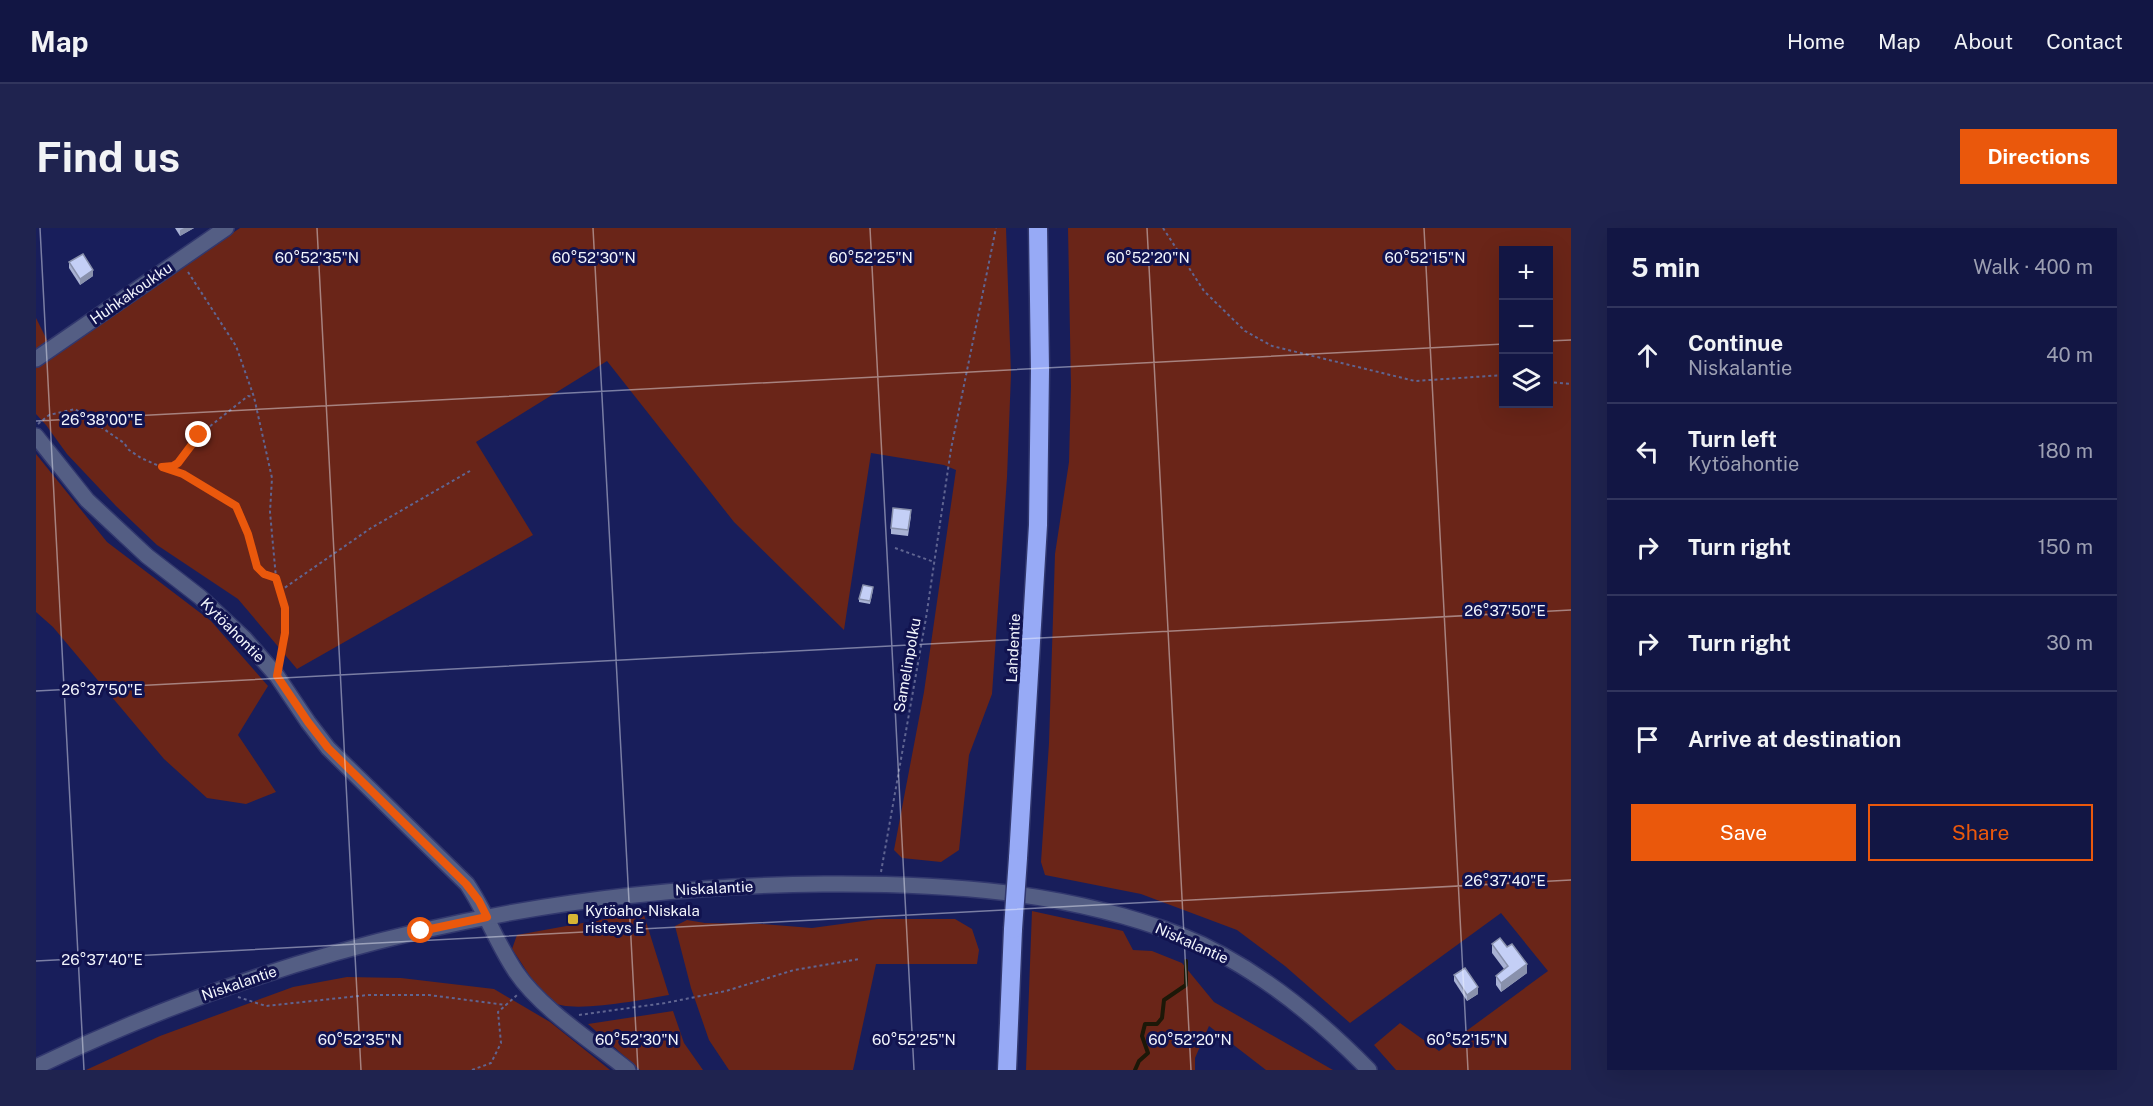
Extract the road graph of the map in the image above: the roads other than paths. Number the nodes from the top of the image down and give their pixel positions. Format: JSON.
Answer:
{"nodes":[{"id":1,"x":226,"y":228,"type":"edge"},
{"id":2,"x":1038,"y":228,"type":"edge"},
{"id":3,"x":36,"y":359,"type":"edge"},
{"id":4,"x":36,"y":436,"type":"edge"},
{"id":5,"x":487,"y":917,"type":"junction"},
{"id":6,"x":36,"y":1067,"type":"edge"},
{"id":7,"x":627,"y":1070,"type":"edge"},
{"id":8,"x":1007,"y":1070,"type":"edge"},
{"id":9,"x":1369,"y":1070,"type":"edge"}],
"edges":[{"from":1,"to":3,"type":"street","name":"Huhkakoukku"},
{"from":2,"to":8,"type":"highway","name":"Lahdentie","bridge":true},
{"from":4,"to":5,"type":"street","name":"Kytöahontie"},
{"from":5,"to":6,"type":"street","name":"Niskalantie"},
{"from":5,"to":7,"type":"street","name":"Kytöahontie"},
{"from":5,"to":9,"type":"street","name":"Niskalantie"}]}
